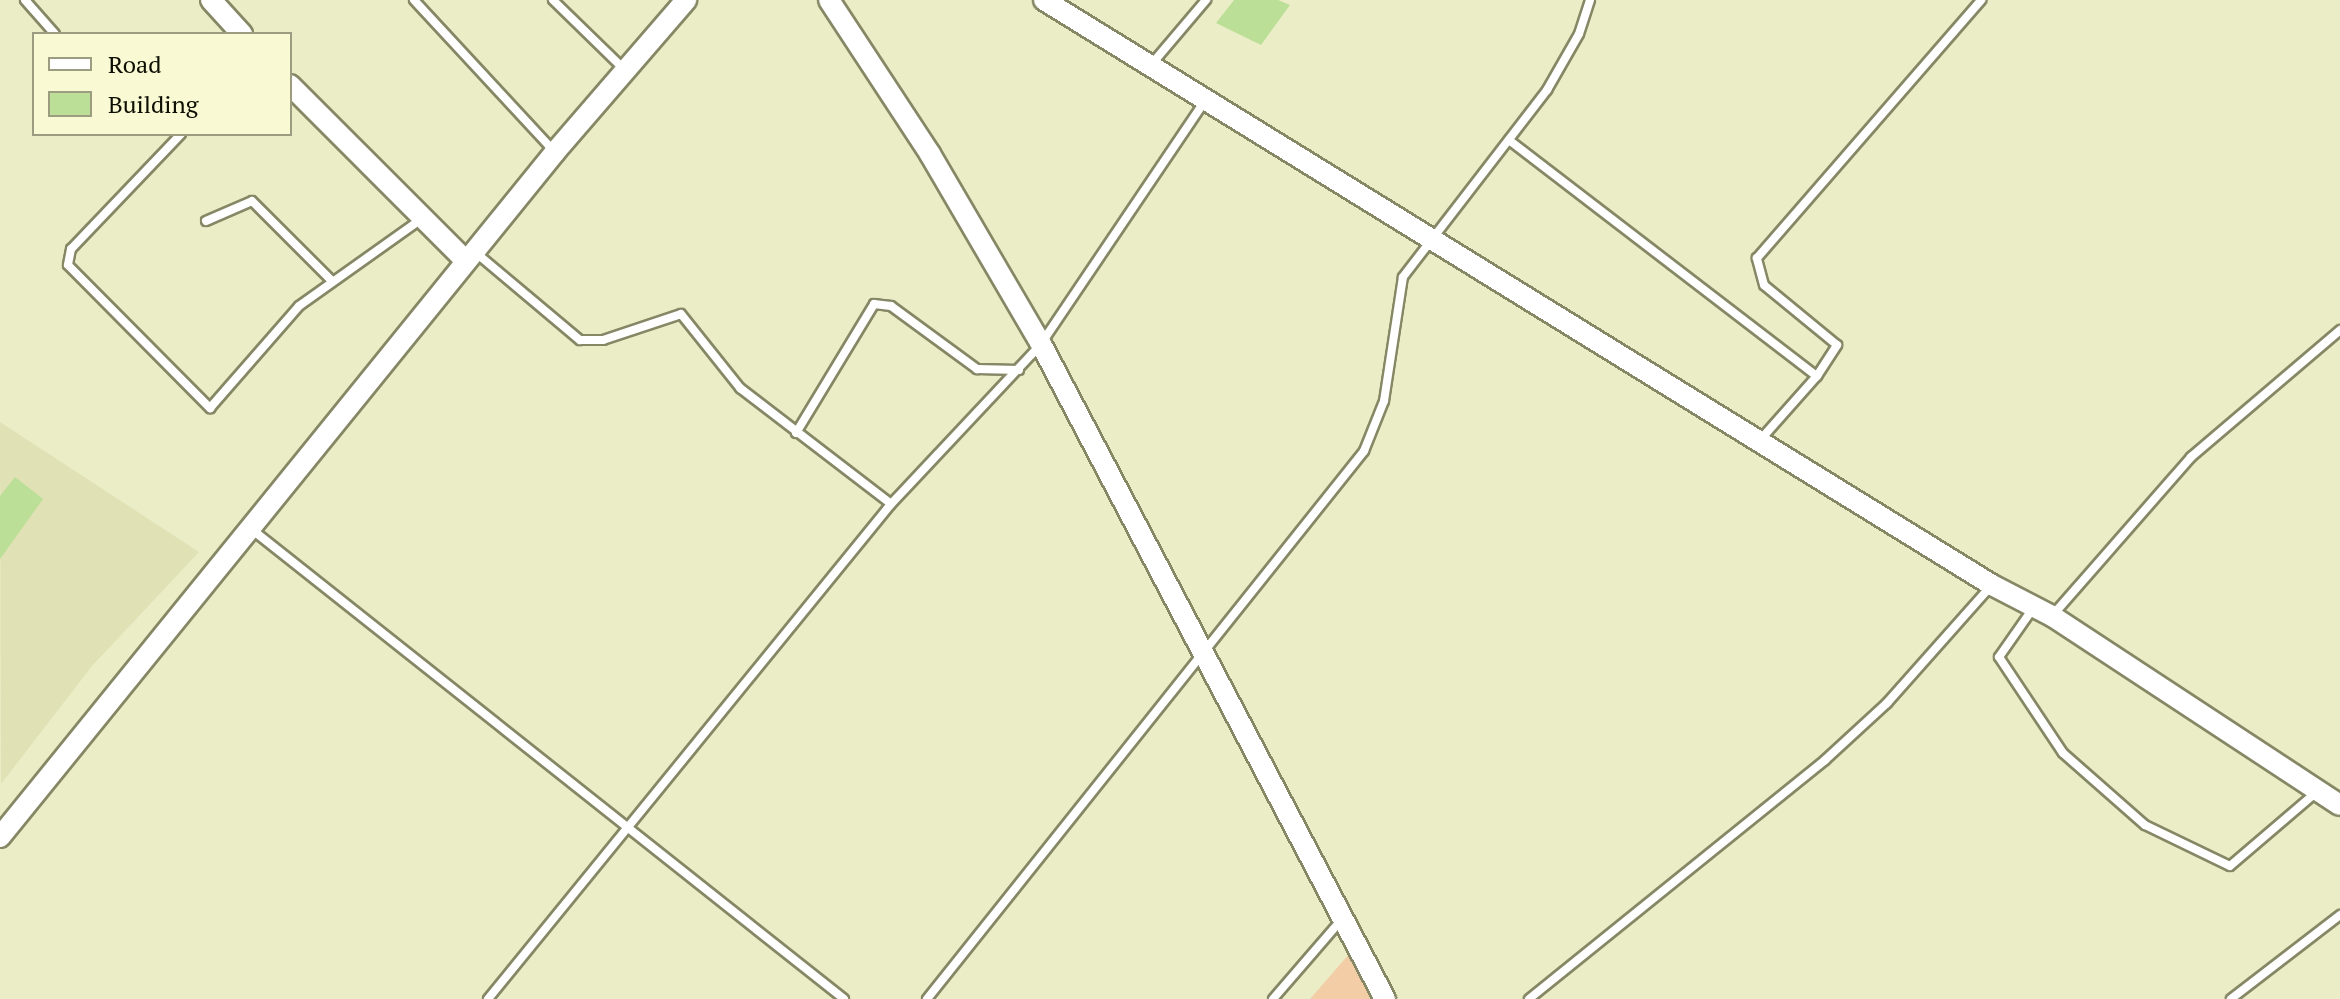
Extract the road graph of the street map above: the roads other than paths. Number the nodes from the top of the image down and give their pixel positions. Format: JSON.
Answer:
{"nodes":[{"id":1,"x":25,"y":0,"type":"edge"},
{"id":2,"x":211,"y":0,"type":"edge"},
{"id":3,"x":414,"y":0,"type":"edge"},
{"id":4,"x":553,"y":0,"type":"edge"},
{"id":5,"x":686,"y":0,"type":"edge"},
{"id":6,"x":829,"y":0,"type":"edge"},
{"id":7,"x":1044,"y":0,"type":"edge"},
{"id":8,"x":1206,"y":0,"type":"edge"},
{"id":9,"x":1590,"y":0,"type":"edge"},
{"id":10,"x":1981,"y":0,"type":"edge"},
{"id":11,"x":53,"y":32,"type":"edge"},
{"id":12,"x":240,"y":32,"type":"edge"},
{"id":13,"x":1150,"y":66,"type":"junction"},
{"id":14,"x":626,"y":71,"type":"junction"},
{"id":15,"x":292,"y":87,"type":"edge"},
{"id":16,"x":1204,"y":102,"type":"junction"},
{"id":17,"x":179,"y":136,"type":"edge"},
{"id":18,"x":1509,"y":140,"type":"junction"},
{"id":19,"x":555,"y":152,"type":"junction"},
{"id":20,"x":420,"y":220,"type":"junction"},
{"id":21,"x":206,"y":221,"type":"dead end"},
{"id":22,"x":1434,"y":238,"type":"junction"},
{"id":23,"x":470,"y":256,"type":"junction"},
{"id":24,"x":332,"y":281,"type":"junction"},
{"id":25,"x":2340,"y":330,"type":"edge"},
{"id":26,"x":1041,"y":344,"type":"junction"},
{"id":27,"x":1019,"y":370,"type":"junction"},
{"id":28,"x":1817,"y":376,"type":"junction"},
{"id":29,"x":796,"y":433,"type":"junction"},
{"id":30,"x":1761,"y":439,"type":"junction"},
{"id":31,"x":891,"y":504,"type":"junction"},
{"id":32,"x":249,"y":527,"type":"junction"},
{"id":33,"x":1992,"y":585,"type":"junction"},
{"id":34,"x":2044,"y":611,"type":"junction"},
{"id":35,"x":1200,"y":654,"type":"junction"},
{"id":36,"x":2319,"y":790,"type":"junction"},
{"id":37,"x":2340,"y":805,"type":"edge"},
{"id":38,"x":3,"y":827,"type":"edge"},
{"id":39,"x":625,"y":828,"type":"junction"},
{"id":40,"x":2340,"y":915,"type":"edge"},
{"id":41,"x":1342,"y":919,"type":"junction"},
{"id":42,"x":488,"y":999,"type":"edge"},
{"id":43,"x":844,"y":999,"type":"edge"},
{"id":44,"x":927,"y":999,"type":"edge"},
{"id":45,"x":1273,"y":999,"type":"edge"},
{"id":46,"x":1385,"y":999,"type":"edge"},
{"id":47,"x":1529,"y":999,"type":"edge"},
{"id":48,"x":2231,"y":999,"type":"edge"}],
"edges":[{"from":1,"to":11,"type":"lane"},
{"from":2,"to":12,"type":"street"},
{"from":3,"to":19,"type":"lane"},
{"from":4,"to":14,"type":"lane"},
{"from":5,"to":14,"type":"street"},
{"from":6,"to":26,"type":"street"},
{"from":7,"to":13,"type":"street"},
{"from":8,"to":13,"type":"lane"},
{"from":9,"to":18,"type":"lane"},
{"from":10,"to":28,"type":"lane"},
{"from":13,"to":16,"type":"street"},
{"from":14,"to":19,"type":"street"},
{"from":15,"to":20,"type":"street"},
{"from":16,"to":22,"type":"street"},
{"from":16,"to":26,"type":"lane"},
{"from":17,"to":24,"type":"lane"},
{"from":18,"to":22,"type":"lane"},
{"from":18,"to":28,"type":"lane"},
{"from":19,"to":23,"type":"street"},
{"from":20,"to":23,"type":"street"},
{"from":20,"to":24,"type":"lane"},
{"from":21,"to":24,"type":"lane"},
{"from":22,"to":30,"type":"street"},
{"from":22,"to":35,"type":"lane"},
{"from":23,"to":29,"type":"lane"},
{"from":23,"to":32,"type":"street"},
{"from":25,"to":34,"type":"lane"},
{"from":26,"to":27,"type":"lane"},
{"from":26,"to":35,"type":"street"},
{"from":27,"to":29,"type":"lane"},
{"from":27,"to":31,"type":"lane"},
{"from":28,"to":30,"type":"lane"},
{"from":29,"to":31,"type":"lane"},
{"from":30,"to":33,"type":"street"},
{"from":31,"to":39,"type":"lane"},
{"from":32,"to":38,"type":"street"},
{"from":32,"to":39,"type":"lane"},
{"from":33,"to":34,"type":"street"},
{"from":33,"to":47,"type":"lane"},
{"from":34,"to":36,"type":"street"},
{"from":34,"to":36,"type":"lane"},
{"from":35,"to":41,"type":"street"},
{"from":35,"to":44,"type":"lane"},
{"from":36,"to":37,"type":"street"},
{"from":39,"to":42,"type":"lane"},
{"from":39,"to":43,"type":"lane"},
{"from":40,"to":48,"type":"lane"},
{"from":41,"to":45,"type":"lane"},
{"from":41,"to":46,"type":"street"}]}
